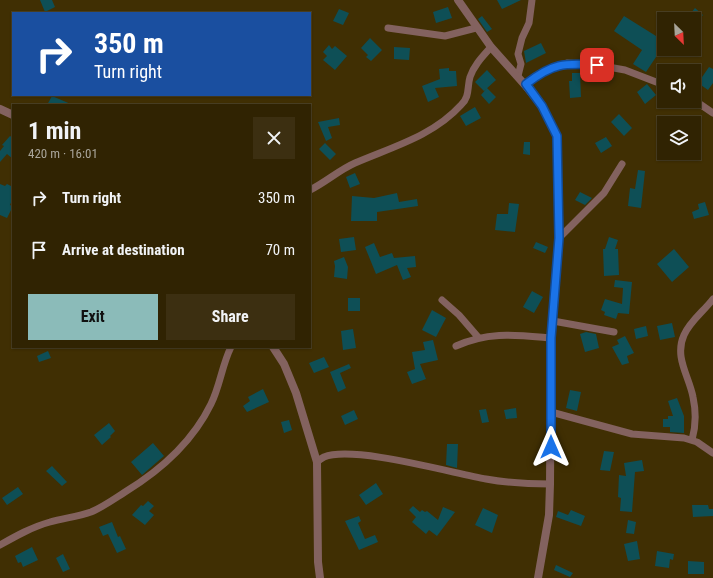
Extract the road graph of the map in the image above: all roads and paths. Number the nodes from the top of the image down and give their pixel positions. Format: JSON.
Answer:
{"nodes":[{"id":1,"x":458,"y":0,"type":"edge"},
{"id":2,"x":532,"y":0,"type":"edge"},
{"id":3,"x":388,"y":28,"type":"dead end"},
{"id":4,"x":476,"y":28,"type":"junction"},
{"id":5,"x":491,"y":47,"type":"junction"},
{"id":6,"x":518,"y":76,"type":"junction"},
{"id":7,"x":657,"y":82,"type":"edge"},
{"id":8,"x":526,"y":84,"type":"junction"},
{"id":9,"x":701,"y":105,"type":"edge"},
{"id":10,"x":0,"y":109,"type":"edge"},
{"id":11,"x":713,"y":113,"type":"edge"},
{"id":12,"x":12,"y":115,"type":"edge"},
{"id":13,"x":622,"y":164,"type":"dead end"},
{"id":14,"x":311,"y":189,"type":"edge"},
{"id":15,"x":559,"y":238,"type":"junction"},
{"id":16,"x":713,"y":299,"type":"edge"},
{"id":17,"x":442,"y":300,"type":"dead end"},
{"id":18,"x":553,"y":321,"type":"junction"},
{"id":19,"x":614,"y":332,"type":"dead end"},
{"id":20,"x":478,"y":337,"type":"junction"},
{"id":21,"x":551,"y":338,"type":"junction"},
{"id":22,"x":456,"y":346,"type":"dead end"},
{"id":23,"x":231,"y":348,"type":"edge"},
{"id":24,"x":274,"y":348,"type":"edge"},
{"id":25,"x":551,"y":412,"type":"junction"},
{"id":26,"x":692,"y":440,"type":"junction"},
{"id":27,"x":713,"y":453,"type":"edge"},
{"id":28,"x":317,"y":462,"type":"junction"},
{"id":29,"x":550,"y":484,"type":"junction"},
{"id":30,"x":0,"y":545,"type":"edge"},
{"id":31,"x":320,"y":578,"type":"edge"},
{"id":32,"x":538,"y":578,"type":"edge"}],
"edges":[{"from":1,"to":4,"type":"street"},
{"from":2,"to":6,"type":"street"},
{"from":3,"to":4,"type":"street"},
{"from":4,"to":5,"type":"street"},
{"from":5,"to":6,"type":"street"},
{"from":5,"to":14,"type":"street"},
{"from":6,"to":8,"type":"street"},
{"from":7,"to":8,"type":"street"},
{"from":8,"to":15,"type":"street"},
{"from":9,"to":11,"type":"street"},
{"from":10,"to":12,"type":"street"},
{"from":13,"to":15,"type":"street"},
{"from":15,"to":18,"type":"street"},
{"from":16,"to":26,"type":"street"},
{"from":17,"to":20,"type":"street"},
{"from":18,"to":19,"type":"street"},
{"from":18,"to":21,"type":"street"},
{"from":20,"to":21,"type":"street"},
{"from":20,"to":22,"type":"street"},
{"from":21,"to":25,"type":"street"},
{"from":23,"to":30,"type":"street"},
{"from":24,"to":28,"type":"street"},
{"from":25,"to":26,"type":"street"},
{"from":25,"to":29,"type":"street"},
{"from":26,"to":27,"type":"street"},
{"from":28,"to":29,"type":"street"},
{"from":28,"to":31,"type":"street"},
{"from":29,"to":32,"type":"street"}]}
